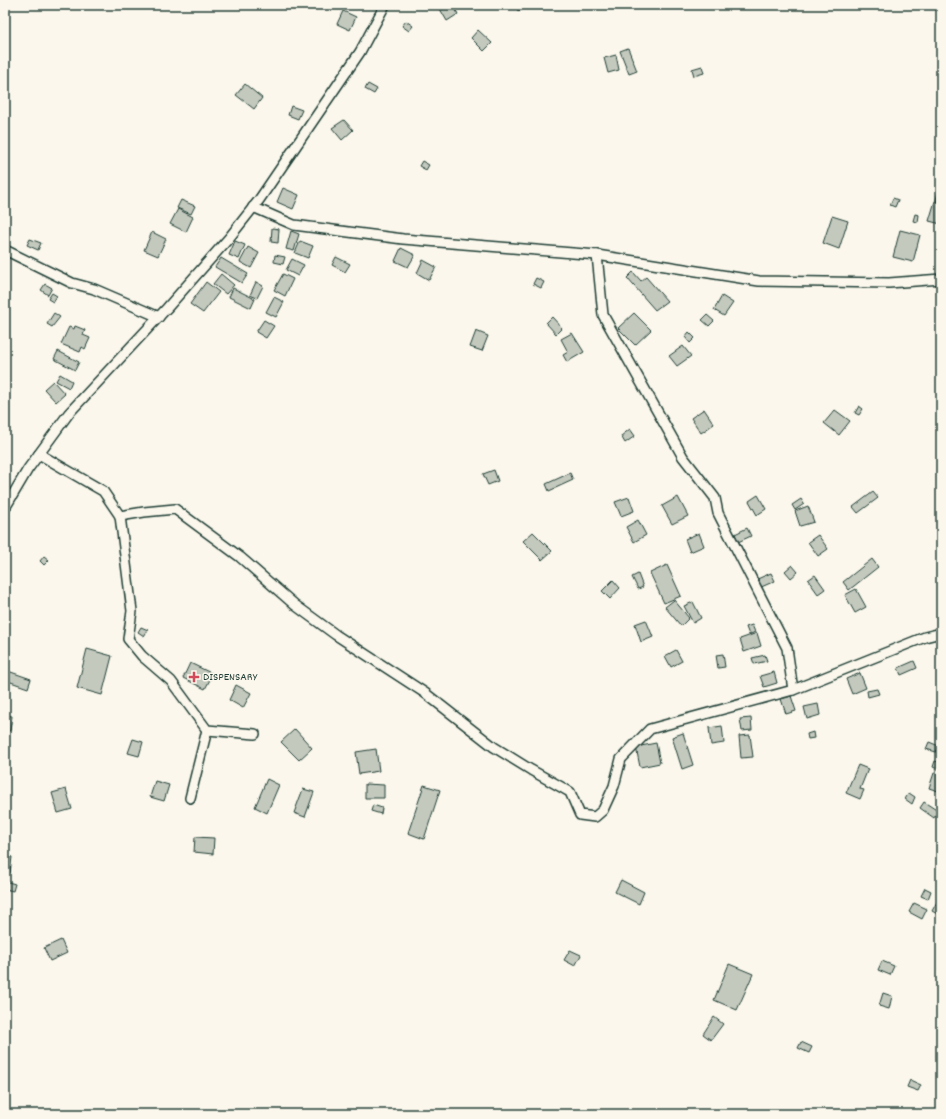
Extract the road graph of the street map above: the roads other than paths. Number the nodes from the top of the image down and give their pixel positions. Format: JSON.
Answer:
{"nodes":[{"id":1,"x":385,"y":5,"type":"edge"},
{"id":2,"x":253,"y":207,"type":"junction"},
{"id":3,"x":5,"y":250,"type":"edge"},
{"id":4,"x":597,"y":255,"type":"junction"},
{"id":5,"x":941,"y":279,"type":"edge"},
{"id":6,"x":160,"y":317,"type":"junction"},
{"id":7,"x":39,"y":454,"type":"junction"},
{"id":8,"x":5,"y":508,"type":"edge"},
{"id":9,"x":120,"y":516,"type":"junction"},
{"id":10,"x":941,"y":633,"type":"edge"},
{"id":11,"x":793,"y":690,"type":"junction"},
{"id":12,"x":207,"y":730,"type":"junction"},
{"id":13,"x":255,"y":734,"type":"dead end"},
{"id":14,"x":190,"y":798,"type":"dead end"}],
"edges":[{"from":1,"to":2,"type":"street"},
{"from":2,"to":4,"type":"street"},
{"from":2,"to":6,"type":"street"},
{"from":3,"to":6,"type":"street"},
{"from":4,"to":5,"type":"street"},
{"from":4,"to":11,"type":"street"},
{"from":6,"to":7,"type":"street"},
{"from":7,"to":8,"type":"street"},
{"from":7,"to":9,"type":"street"},
{"from":9,"to":11,"type":"street"},
{"from":9,"to":12,"type":"street"},
{"from":10,"to":11,"type":"street"},
{"from":12,"to":13,"type":"street"},
{"from":12,"to":14,"type":"street"}]}
